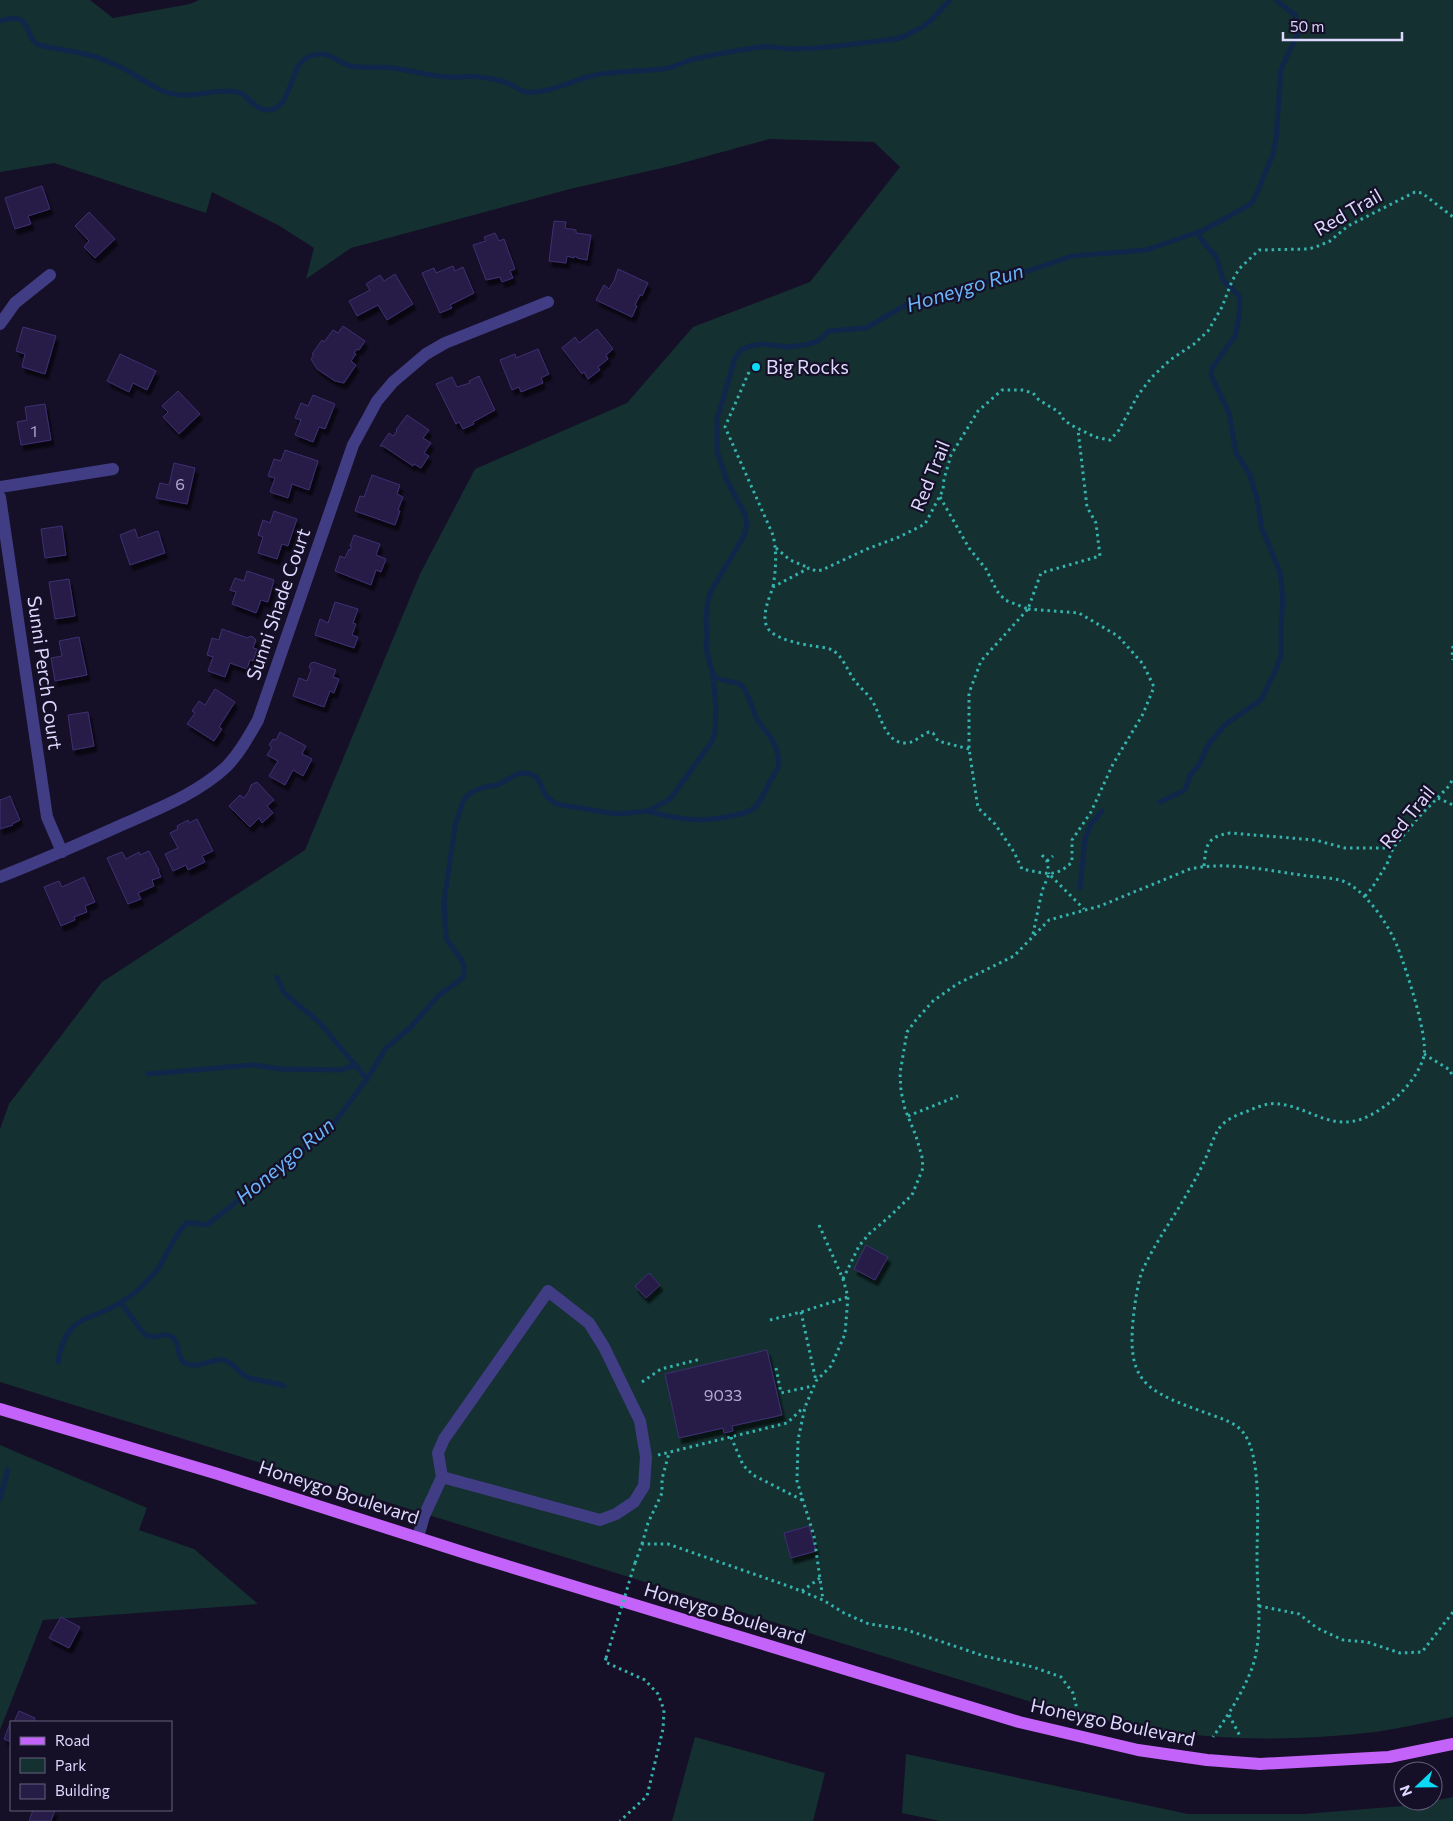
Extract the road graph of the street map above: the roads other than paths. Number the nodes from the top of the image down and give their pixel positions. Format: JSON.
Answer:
{"nodes":[{"id":1,"x":50,"y":275,"type":"dead end"},
{"id":2,"x":548,"y":302,"type":"dead end"},
{"id":3,"x":0,"y":324,"type":"edge"},
{"id":4,"x":113,"y":469,"type":"dead end"},
{"id":5,"x":0,"y":487,"type":"edge"},
{"id":6,"x":0,"y":497,"type":"edge"},
{"id":7,"x":62,"y":852,"type":"junction"},
{"id":8,"x":0,"y":877,"type":"edge"},
{"id":9,"x":0,"y":1409,"type":"edge"},
{"id":10,"x":442,"y":1477,"type":"junction"},
{"id":11,"x":418,"y":1537,"type":"junction"},
{"id":12,"x":1453,"y":1744,"type":"edge"}],
"edges":[{"from":1,"to":3,"type":"street"},
{"from":2,"to":7,"type":"street","name":"Sunni Shade Court"},
{"from":4,"to":5,"type":"street"},
{"from":6,"to":7,"type":"street","name":"Sunni Perch Court"},
{"from":7,"to":8,"type":"street","name":"Sunni Shade Court"},
{"from":9,"to":11,"type":"main road","name":"Honeygo Boulevard"},
{"from":10,"to":10,"type":"street"},
{"from":10,"to":11,"type":"street"},
{"from":11,"to":12,"type":"main road","name":"Honeygo Boulevard"}]}
